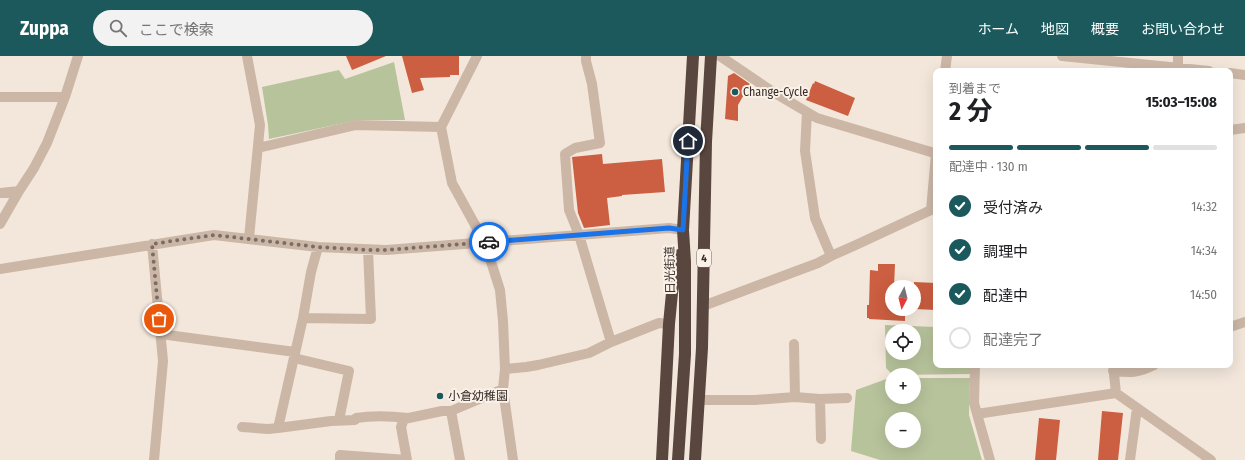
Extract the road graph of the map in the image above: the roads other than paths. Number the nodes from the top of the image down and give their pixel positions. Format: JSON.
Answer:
{"nodes":[{"id":1,"x":78,"y":56,"type":"edge"},
{"id":2,"x":247,"y":56,"type":"edge"},
{"id":3,"x":477,"y":56,"type":"edge"},
{"id":4,"x":586,"y":56,"type":"edge"},
{"id":5,"x":693,"y":56,"type":"edge"},
{"id":6,"x":711,"y":56,"type":"edge"},
{"id":7,"x":720,"y":56,"type":"edge"},
{"id":8,"x":947,"y":56,"type":"edge"},
{"id":9,"x":1062,"y":56,"type":"edge"},
{"id":10,"x":1178,"y":56,"type":"edge"},
{"id":11,"x":945,"y":68,"type":"edge"},
{"id":12,"x":1169,"y":68,"type":"edge"},
{"id":13,"x":1178,"y":68,"type":"edge"},
{"id":14,"x":1233,"y":73,"type":"edge"},
{"id":15,"x":1245,"y":75,"type":"edge"},
{"id":16,"x":0,"y":97,"type":"edge"},
{"id":17,"x":65,"y":97,"type":"junction"},
{"id":18,"x":806,"y":112,"type":"junction"},
{"id":19,"x":441,"y":127,"type":"junction"},
{"id":20,"x":1245,"y":128,"type":"edge"},
{"id":21,"x":1233,"y":130,"type":"edge"},
{"id":22,"x":258,"y":148,"type":"junction"},
{"id":23,"x":933,"y":153,"type":"edge"},
{"id":24,"x":19,"y":191,"type":"junction"},
{"id":25,"x":0,"y":193,"type":"edge"},
{"id":26,"x":933,"y":210,"type":"edge"},
{"id":27,"x":0,"y":224,"type":"edge"},
{"id":28,"x":683,"y":230,"type":"junction"},
{"id":29,"x":579,"y":235,"type":"junction"},
{"id":30,"x":249,"y":238,"type":"junction"},
{"id":31,"x":485,"y":242,"type":"junction"},
{"id":32,"x":152,"y":244,"type":"junction"},
{"id":33,"x":318,"y":247,"type":"junction"},
{"id":34,"x":368,"y":250,"type":"junction"},
{"id":35,"x":831,"y":256,"type":"junction"},
{"id":36,"x":0,"y":268,"type":"edge"},
{"id":37,"x":703,"y":306,"type":"junction"},
{"id":38,"x":303,"y":318,"type":"junction"},
{"id":39,"x":1245,"y":322,"type":"edge"},
{"id":40,"x":669,"y":324,"type":"junction"},
{"id":41,"x":1233,"y":326,"type":"edge"},
{"id":42,"x":160,"y":334,"type":"junction"},
{"id":43,"x":611,"y":342,"type":"junction"},
{"id":44,"x":794,"y":344,"type":"dead end"},
{"id":45,"x":294,"y":355,"type":"junction"},
{"id":46,"x":975,"y":368,"type":"edge"},
{"id":47,"x":1113,"y":368,"type":"edge"},
{"id":48,"x":1149,"y":368,"type":"edge"},
{"id":49,"x":505,"y":369,"type":"junction"},
{"id":50,"x":503,"y":390,"type":"junction"},
{"id":51,"x":1116,"y":393,"type":"junction"},
{"id":52,"x":795,"y":397,"type":"junction"},
{"id":53,"x":847,"y":398,"type":"dead end"},
{"id":54,"x":820,"y":399,"type":"junction"},
{"id":55,"x":699,"y":400,"type":"junction"},
{"id":56,"x":1137,"y":408,"type":"junction"},
{"id":57,"x":451,"y":411,"type":"junction"},
{"id":58,"x":977,"y":414,"type":"junction"},
{"id":59,"x":408,"y":418,"type":"junction"},
{"id":60,"x":340,"y":420,"type":"junction"},
{"id":61,"x":242,"y":427,"type":"dead end"},
{"id":62,"x":278,"y":428,"type":"junction"},
{"id":63,"x":821,"y":439,"type":"dead end"},
{"id":64,"x":154,"y":460,"type":"edge"},
{"id":65,"x":340,"y":460,"type":"edge"},
{"id":66,"x":407,"y":460,"type":"edge"},
{"id":67,"x":460,"y":460,"type":"edge"},
{"id":68,"x":513,"y":460,"type":"edge"},
{"id":69,"x":662,"y":460,"type":"edge"},
{"id":70,"x":678,"y":460,"type":"edge"},
{"id":71,"x":695,"y":460,"type":"edge"},
{"id":72,"x":990,"y":460,"type":"edge"},
{"id":73,"x":1130,"y":460,"type":"edge"},
{"id":74,"x":1211,"y":460,"type":"edge"}],
"edges":[{"from":1,"to":17,"type":"street"},
{"from":2,"to":22,"type":"street"},
{"from":3,"to":19,"type":"street"},
{"from":4,"to":29,"type":"street"},
{"from":5,"to":28,"type":"highway","name":"日光街道","number":"4"},
{"from":6,"to":37,"type":"highway","number":"4"},
{"from":7,"to":18,"type":"street"},
{"from":8,"to":11,"type":"street"},
{"from":9,"to":12,"type":"street"},
{"from":10,"to":13,"type":"street"},
{"from":14,"to":15,"type":"street"},
{"from":16,"to":17,"type":"street"},
{"from":17,"to":24,"type":"street"},
{"from":18,"to":23,"type":"street"},
{"from":18,"to":35,"type":"street"},
{"from":19,"to":22,"type":"street"},
{"from":19,"to":31,"type":"street"},
{"from":20,"to":21,"type":"street"},
{"from":22,"to":30,"type":"street"},
{"from":24,"to":25,"type":"street"},
{"from":24,"to":27,"type":"street"},
{"from":26,"to":35,"type":"street"},
{"from":28,"to":29,"type":"street"},
{"from":28,"to":40,"type":"highway","number":"4"},
{"from":28,"to":70,"type":"highway","name":"日光街道","number":"4"},
{"from":29,"to":31,"type":"street"},
{"from":29,"to":43,"type":"street"},
{"from":30,"to":32,"type":"street"},
{"from":30,"to":33,"type":"street"},
{"from":31,"to":34,"type":"street"},
{"from":31,"to":49,"type":"street"},
{"from":32,"to":36,"type":"street"},
{"from":32,"to":42,"type":"street"},
{"from":33,"to":34,"type":"street"},
{"from":33,"to":38,"type":"street"},
{"from":34,"to":38,"type":"street"},
{"from":35,"to":37,"type":"street"},
{"from":37,"to":55,"type":"highway","number":"4"},
{"from":38,"to":45,"type":"street"},
{"from":39,"to":41,"type":"street"},
{"from":40,"to":43,"type":"street"},
{"from":40,"to":69,"type":"highway","number":"4"},
{"from":42,"to":45,"type":"street"},
{"from":42,"to":64,"type":"street"},
{"from":43,"to":49,"type":"street"},
{"from":44,"to":52,"type":"street"},
{"from":45,"to":60,"type":"street"},
{"from":45,"to":62,"type":"street"},
{"from":46,"to":58,"type":"street"},
{"from":47,"to":48,"type":"street"},
{"from":47,"to":51,"type":"street"},
{"from":49,"to":50,"type":"street"},
{"from":50,"to":57,"type":"street"},
{"from":50,"to":68,"type":"street"},
{"from":51,"to":56,"type":"street"},
{"from":51,"to":58,"type":"street"},
{"from":52,"to":54,"type":"street"},
{"from":52,"to":55,"type":"street"},
{"from":53,"to":54,"type":"street"},
{"from":54,"to":63,"type":"street"},
{"from":55,"to":71,"type":"highway","number":"4"},
{"from":56,"to":73,"type":"street"},
{"from":56,"to":74,"type":"street"},
{"from":57,"to":59,"type":"street"},
{"from":57,"to":67,"type":"street"},
{"from":58,"to":72,"type":"street"},
{"from":59,"to":60,"type":"street"},
{"from":59,"to":66,"type":"street"},
{"from":60,"to":62,"type":"street"},
{"from":61,"to":62,"type":"street"},
{"from":65,"to":66,"type":"street"}]}
